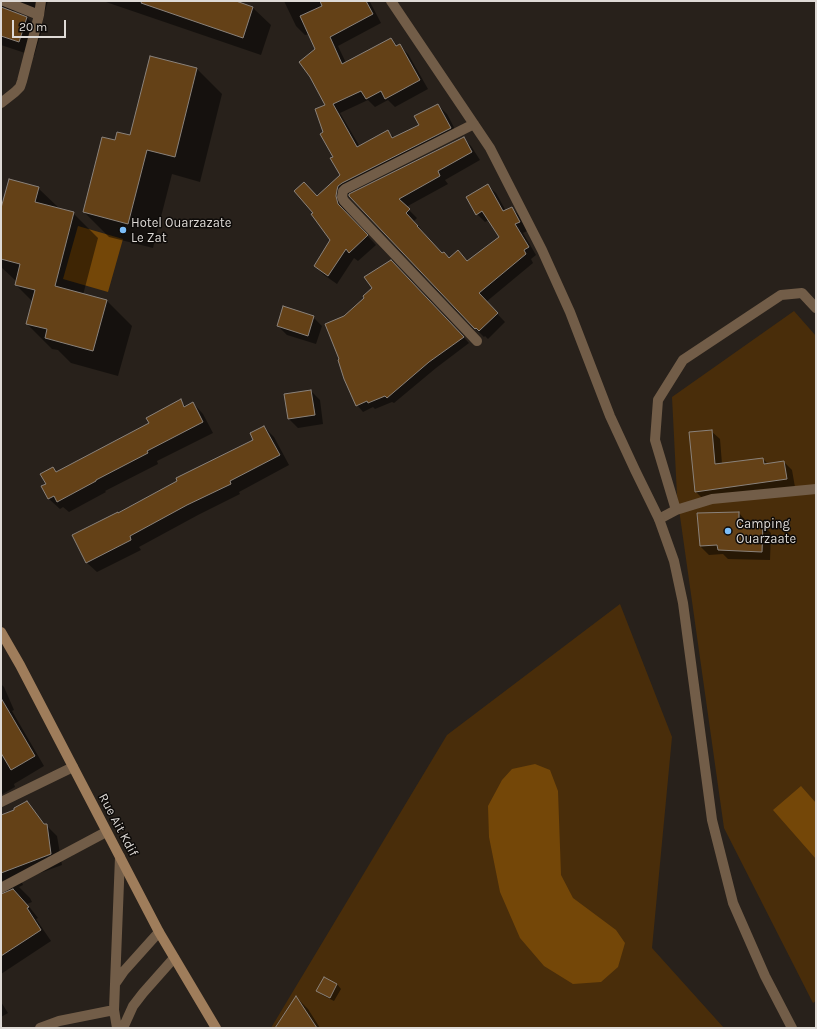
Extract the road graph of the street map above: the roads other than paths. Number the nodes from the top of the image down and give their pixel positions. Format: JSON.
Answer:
{"nodes":[{"id":1,"x":4,"y":1,"type":"edge"},
{"id":2,"x":41,"y":1,"type":"edge"},
{"id":3,"x":391,"y":1,"type":"edge"},
{"id":4,"x":39,"y":15,"type":"junction"},
{"id":5,"x":1,"y":103,"type":"edge"},
{"id":6,"x":474,"y":124,"type":"junction"},
{"id":7,"x":816,"y":308,"type":"edge"},
{"id":8,"x":477,"y":341,"type":"dead end"},
{"id":9,"x":816,"y":490,"type":"edge"},
{"id":10,"x":676,"y":510,"type":"junction"},
{"id":11,"x":659,"y":519,"type":"junction"},
{"id":12,"x":1,"y":632,"type":"edge"},
{"id":13,"x":73,"y":767,"type":"junction"},
{"id":14,"x":1,"y":802,"type":"edge"},
{"id":15,"x":106,"y":832,"type":"junction"},
{"id":16,"x":120,"y":857,"type":"junction"},
{"id":17,"x":1,"y":888,"type":"edge"},
{"id":18,"x":158,"y":932,"type":"junction"},
{"id":19,"x":174,"y":958,"type":"junction"},
{"id":20,"x":115,"y":984,"type":"junction"},
{"id":21,"x":114,"y":1010,"type":"junction"},
{"id":22,"x":80,"y":1017,"type":"junction"},
{"id":23,"x":40,"y":1028,"type":"edge"},
{"id":24,"x":74,"y":1028,"type":"edge"},
{"id":25,"x":117,"y":1028,"type":"edge"},
{"id":26,"x":123,"y":1028,"type":"edge"},
{"id":27,"x":216,"y":1028,"type":"edge"},
{"id":28,"x":792,"y":1028,"type":"edge"}],
"edges":[{"from":1,"to":4,"type":"street"},
{"from":2,"to":4,"type":"street"},
{"from":3,"to":6,"type":"street"},
{"from":4,"to":5,"type":"street"},
{"from":6,"to":8,"type":"street"},
{"from":6,"to":11,"type":"street"},
{"from":7,"to":10,"type":"street"},
{"from":9,"to":10,"type":"street"},
{"from":10,"to":11,"type":"street"},
{"from":11,"to":28,"type":"street"},
{"from":12,"to":13,"type":"street","name":"Rue Ait Kdif"},
{"from":13,"to":14,"type":"street"},
{"from":13,"to":15,"type":"street","name":"Rue Ait Kdif"},
{"from":15,"to":16,"type":"street","name":"Rue Ait Kdif"},
{"from":15,"to":17,"type":"street"},
{"from":16,"to":18,"type":"street","name":"Rue Ait Kdif"},
{"from":16,"to":20,"type":"street"},
{"from":18,"to":19,"type":"street","name":"Rue Ait Kdif"},
{"from":18,"to":20,"type":"street"},
{"from":19,"to":26,"type":"street"},
{"from":19,"to":27,"type":"street","name":"Rue Ait Kdif"},
{"from":20,"to":21,"type":"street"},
{"from":21,"to":22,"type":"street"},
{"from":21,"to":25,"type":"street"},
{"from":22,"to":23,"type":"street"},
{"from":22,"to":24,"type":"street"}]}
